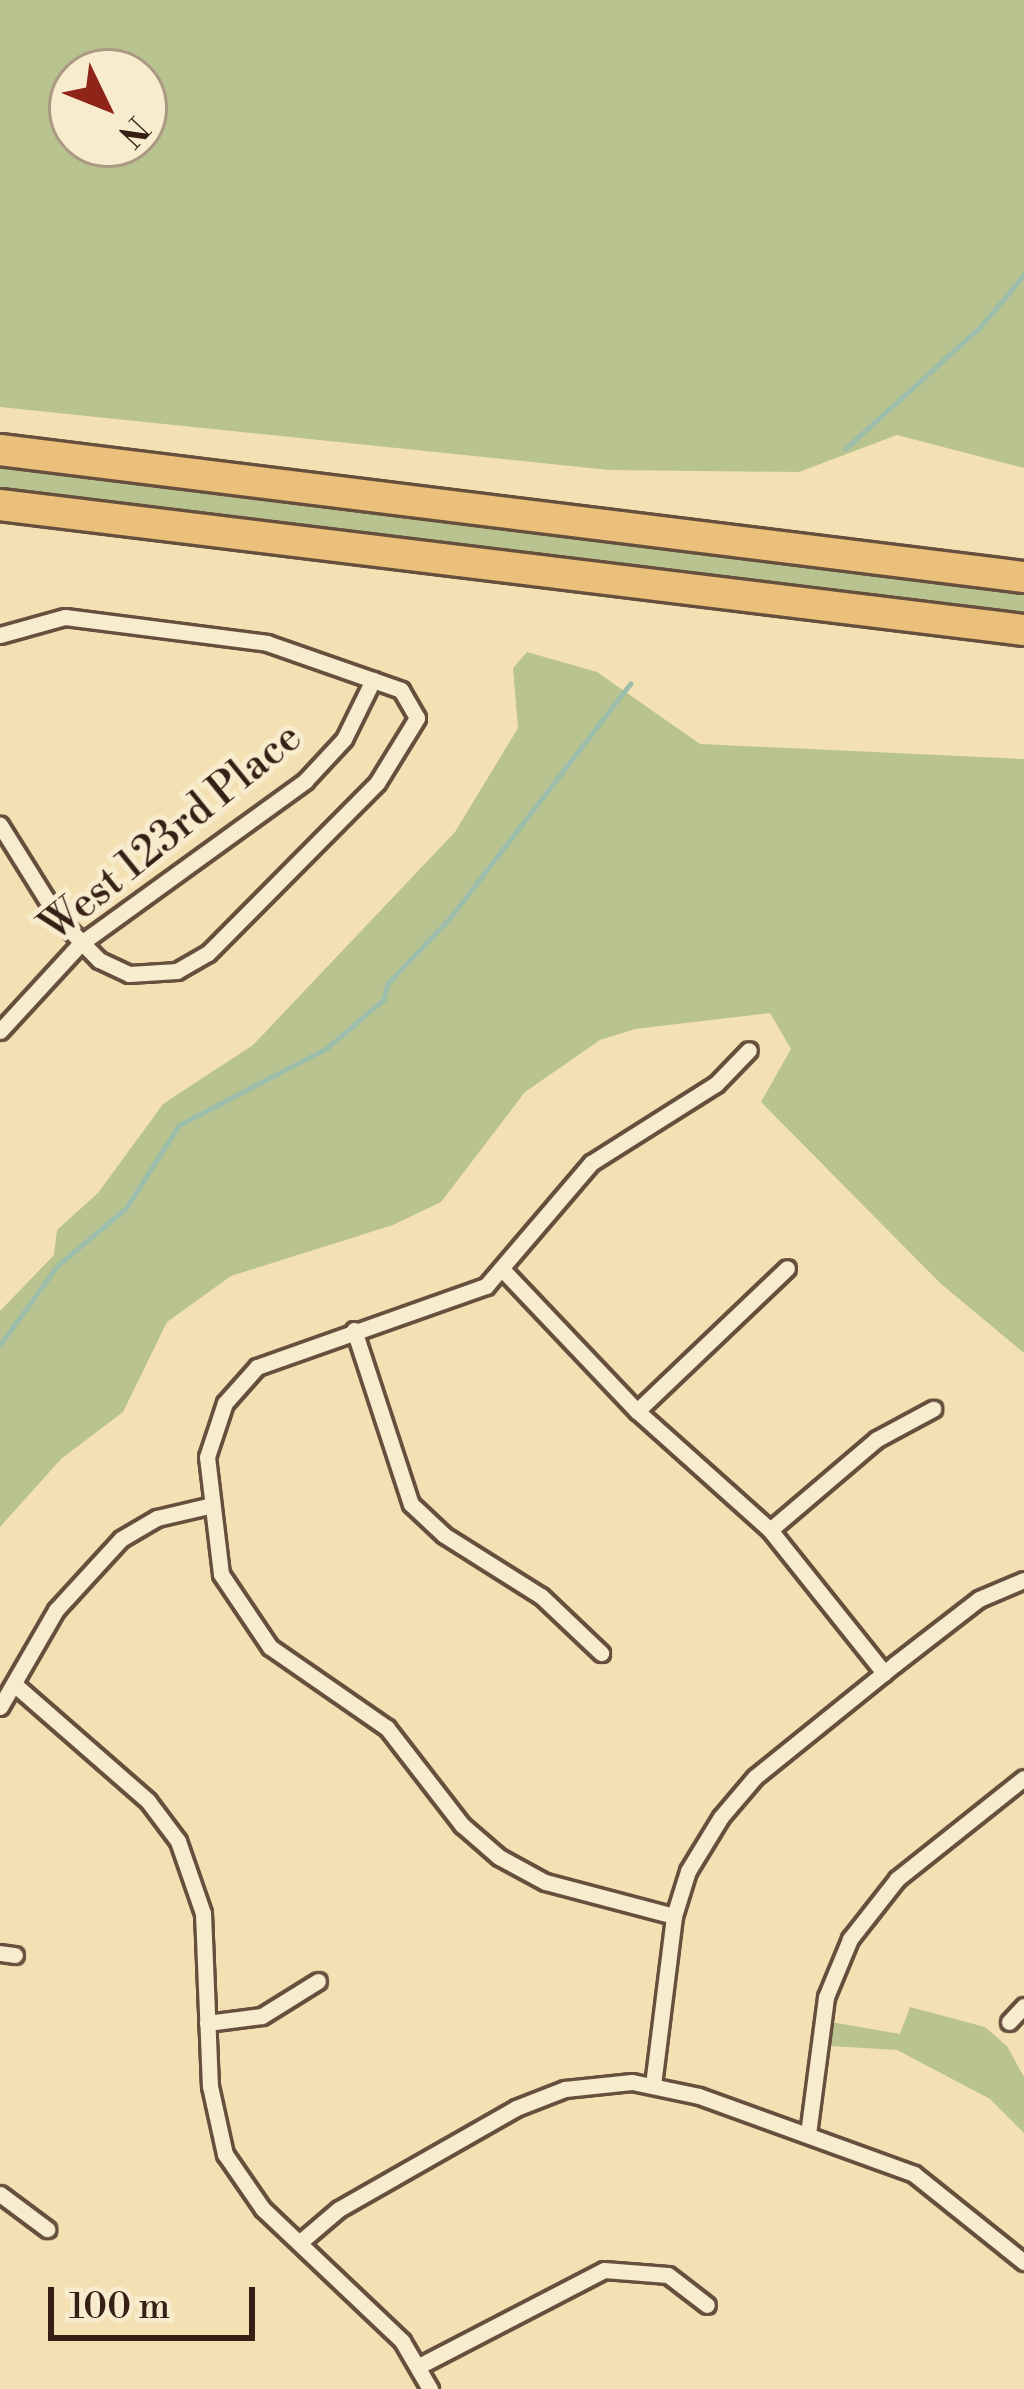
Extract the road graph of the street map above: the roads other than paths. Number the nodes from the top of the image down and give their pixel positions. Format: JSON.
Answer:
{"nodes":[{"id":1,"x":0,"y":450,"type":"edge"},
{"id":2,"x":0,"y":505,"type":"edge"},
{"id":3,"x":1024,"y":577,"type":"edge"},
{"id":4,"x":1024,"y":630,"type":"edge"},
{"id":5,"x":0,"y":635,"type":"edge"},
{"id":6,"x":373,"y":680,"type":"junction"},
{"id":7,"x":0,"y":825,"type":"edge"},
{"id":8,"x":80,"y":944,"type":"junction"},
{"id":9,"x":0,"y":1031,"type":"edge"},
{"id":10,"x":749,"y":1049,"type":"dead end"},
{"id":11,"x":787,"y":1268,"type":"dead end"},
{"id":12,"x":503,"y":1270,"type":"junction"},
{"id":13,"x":354,"y":1330,"type":"junction"},
{"id":14,"x":932,"y":1409,"type":"dead end"},
{"id":15,"x":637,"y":1411,"type":"junction"},
{"id":16,"x":208,"y":1506,"type":"junction"},
{"id":17,"x":770,"y":1530,"type":"junction"},
{"id":18,"x":1024,"y":1580,"type":"edge"},
{"id":19,"x":602,"y":1653,"type":"dead end"},
{"id":20,"x":884,"y":1672,"type":"junction"},
{"id":21,"x":14,"y":1684,"type":"junction"},
{"id":22,"x":0,"y":1707,"type":"edge"},
{"id":23,"x":1024,"y":1778,"type":"edge"},
{"id":24,"x":674,"y":1916,"type":"junction"},
{"id":25,"x":318,"y":1982,"type":"dead end"},
{"id":26,"x":1024,"y":2006,"type":"edge"},
{"id":27,"x":1009,"y":2022,"type":"dead end"},
{"id":28,"x":207,"y":2023,"type":"junction"},
{"id":29,"x":653,"y":2085,"type":"junction"},
{"id":30,"x":808,"y":2134,"type":"junction"},
{"id":31,"x":0,"y":2194,"type":"edge"},
{"id":32,"x":47,"y":2229,"type":"dead end"},
{"id":33,"x":299,"y":2242,"type":"junction"},
{"id":34,"x":1024,"y":2262,"type":"edge"},
{"id":35,"x":706,"y":2305,"type":"dead end"},
{"id":36,"x":419,"y":2366,"type":"junction"},
{"id":37,"x":430,"y":2389,"type":"edge"}],
"edges":[{"from":1,"to":3,"type":"highway"},
{"from":2,"to":4,"type":"highway"},
{"from":5,"to":6,"type":"street"},
{"from":6,"to":8,"type":"street","name":"West 123rd Place"},
{"from":6,"to":8,"type":"street"},
{"from":7,"to":8,"type":"street"},
{"from":8,"to":9,"type":"street","name":"West 123rd Place"},
{"from":10,"to":12,"type":"street"},
{"from":11,"to":15,"type":"street"},
{"from":12,"to":13,"type":"street"},
{"from":12,"to":15,"type":"street"},
{"from":13,"to":16,"type":"street"},
{"from":13,"to":19,"type":"street"},
{"from":14,"to":17,"type":"street"},
{"from":15,"to":17,"type":"street"},
{"from":16,"to":21,"type":"street"},
{"from":16,"to":24,"type":"street"},
{"from":17,"to":20,"type":"street"},
{"from":18,"to":20,"type":"street"},
{"from":20,"to":24,"type":"street"},
{"from":21,"to":22,"type":"street"},
{"from":21,"to":28,"type":"street"},
{"from":23,"to":30,"type":"street"},
{"from":24,"to":29,"type":"street"},
{"from":25,"to":28,"type":"street"},
{"from":26,"to":27,"type":"street"},
{"from":28,"to":33,"type":"street"},
{"from":29,"to":30,"type":"street"},
{"from":29,"to":33,"type":"street"},
{"from":30,"to":34,"type":"street"},
{"from":31,"to":32,"type":"street"},
{"from":33,"to":36,"type":"street"},
{"from":35,"to":36,"type":"street"},
{"from":36,"to":37,"type":"street"}]}
